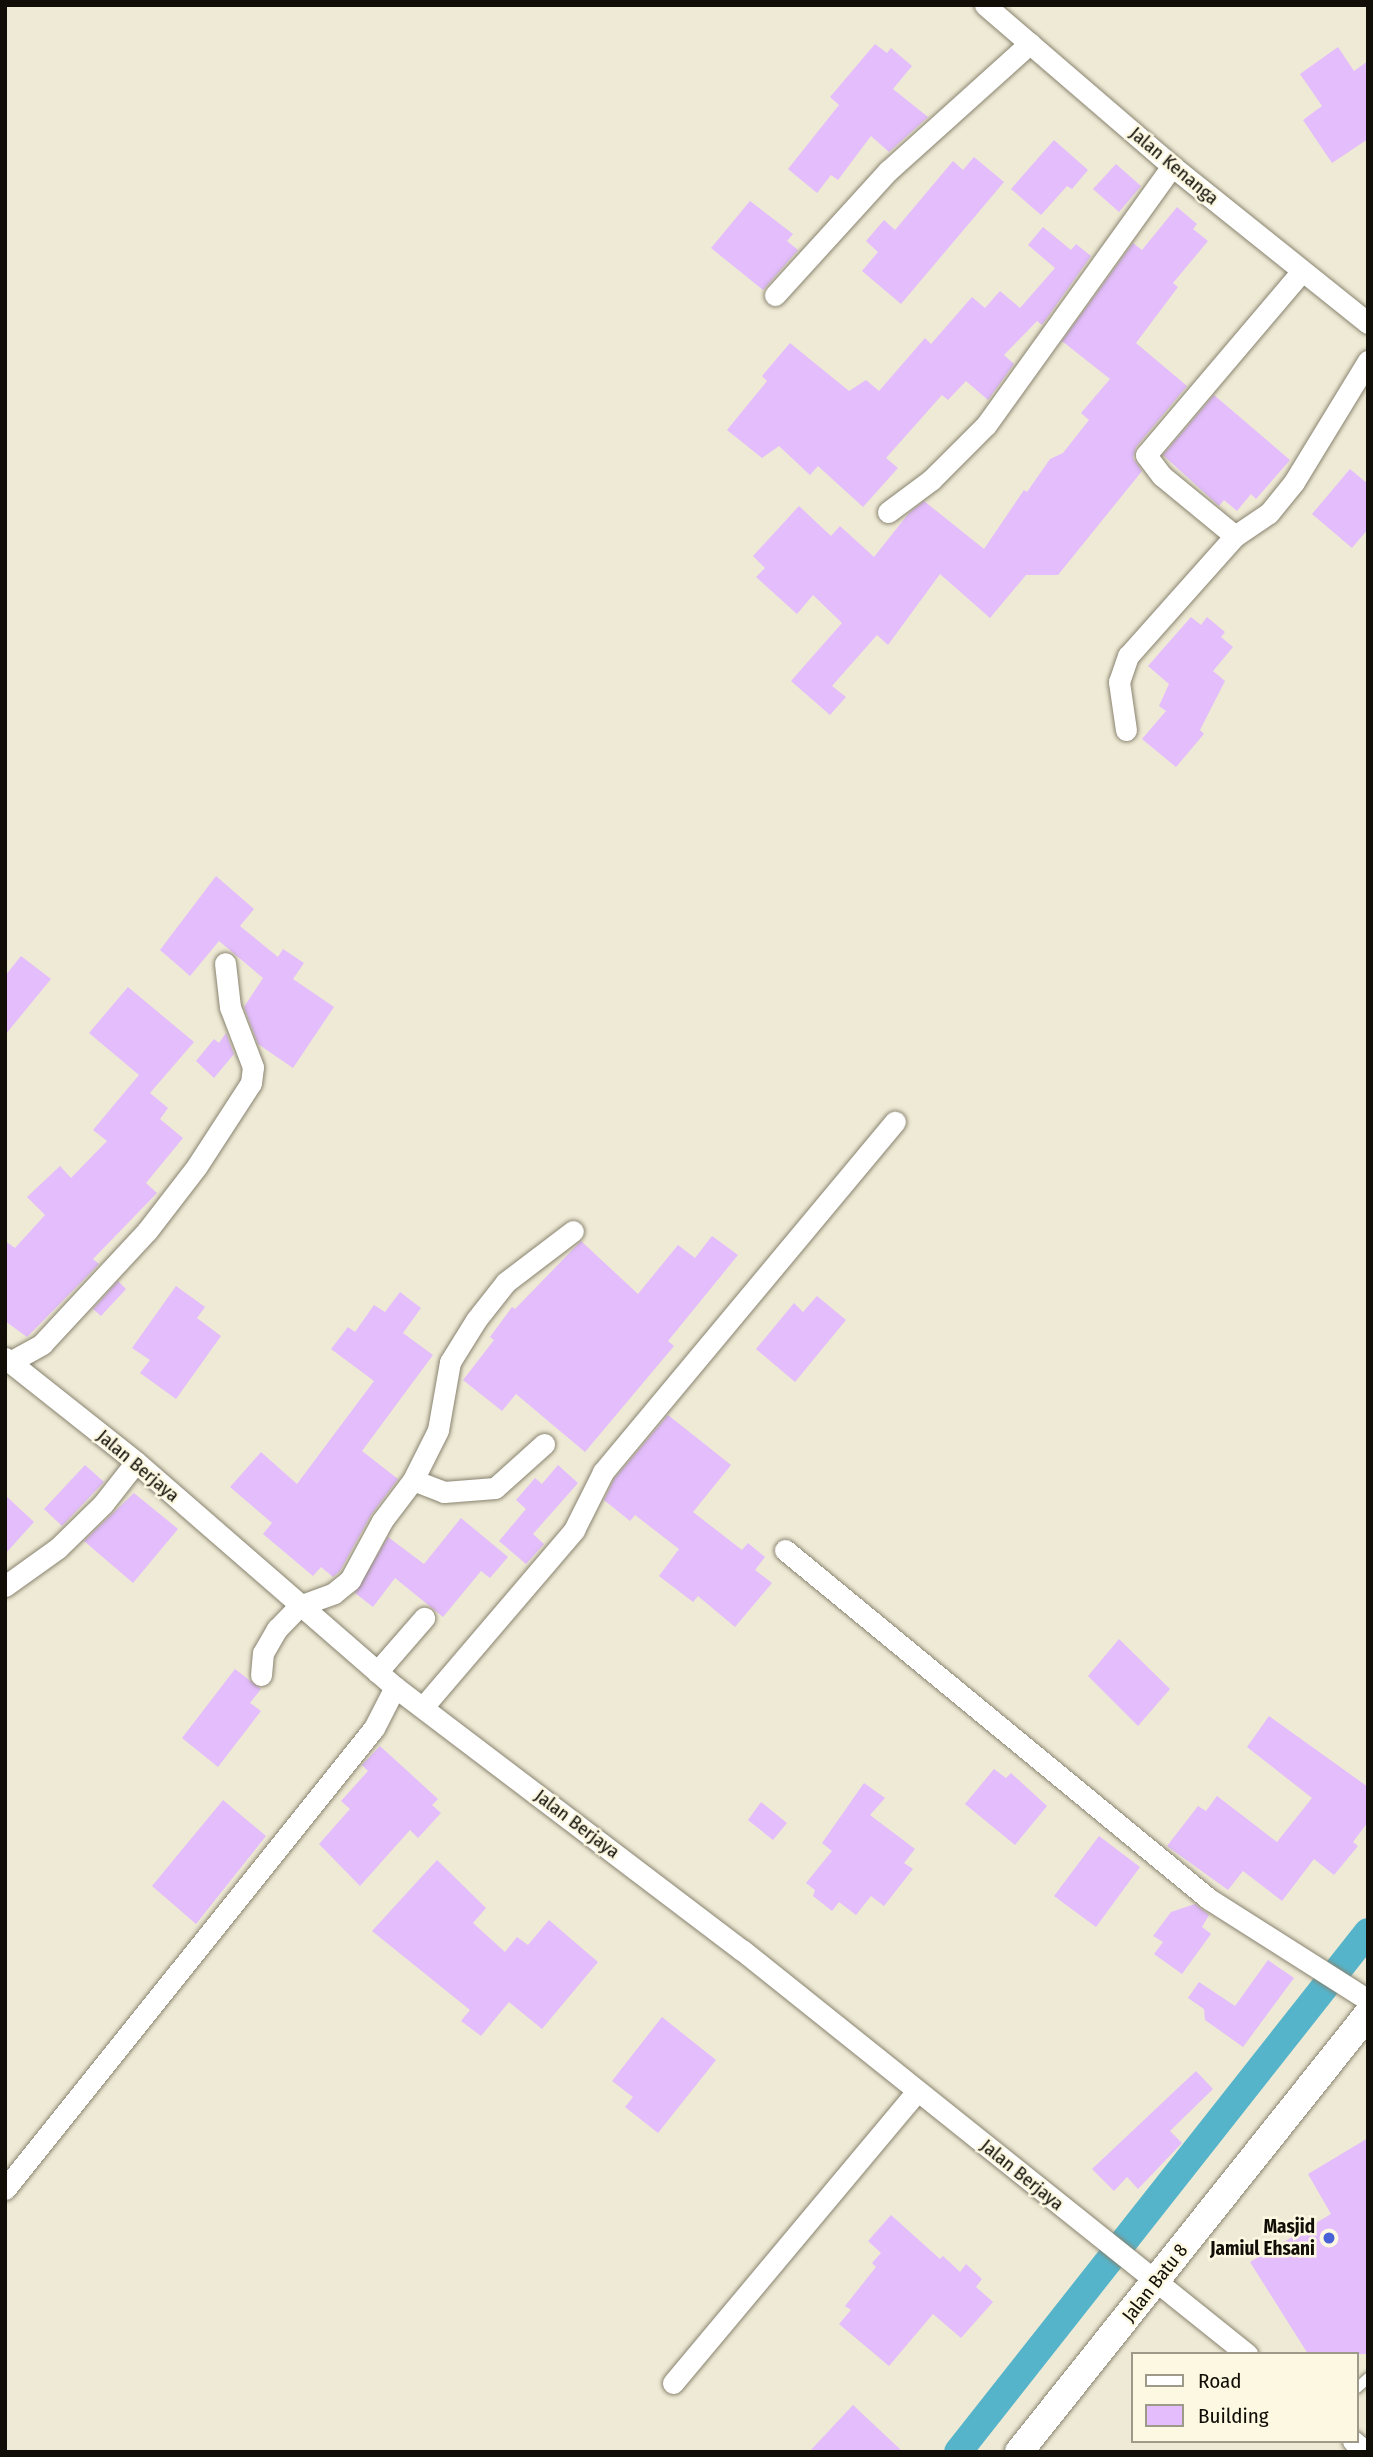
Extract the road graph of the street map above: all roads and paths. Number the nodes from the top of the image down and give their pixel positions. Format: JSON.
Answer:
{"nodes":[{"id":1,"x":985,"y":5,"type":"edge"},
{"id":2,"x":1030,"y":43,"type":"junction"},
{"id":3,"x":1172,"y":166,"type":"junction"},
{"id":4,"x":1302,"y":271,"type":"junction"},
{"id":5,"x":775,"y":295,"type":"dead end"},
{"id":6,"x":1368,"y":323,"type":"edge"},
{"id":7,"x":1368,"y":361,"type":"edge"},
{"id":8,"x":888,"y":512,"type":"dead end"},
{"id":9,"x":1235,"y":536,"type":"junction"},
{"id":10,"x":1126,"y":730,"type":"dead end"},
{"id":11,"x":225,"y":962,"type":"dead end"},
{"id":12,"x":895,"y":1122,"type":"dead end"},
{"id":13,"x":573,"y":1231,"type":"dead end"},
{"id":14,"x":8,"y":1360,"type":"edge"},
{"id":15,"x":544,"y":1444,"type":"dead end"},
{"id":16,"x":136,"y":1462,"type":"junction"},
{"id":17,"x":413,"y":1480,"type":"junction"},
{"id":18,"x":785,"y":1550,"type":"dead end"},
{"id":19,"x":5,"y":1586,"type":"edge"},
{"id":20,"x":299,"y":1606,"type":"junction"},
{"id":21,"x":424,"y":1618,"type":"dead end"},
{"id":22,"x":377,"y":1672,"type":"junction"},
{"id":23,"x":261,"y":1675,"type":"dead end"},
{"id":24,"x":394,"y":1687,"type":"junction"},
{"id":25,"x":423,"y":1707,"type":"junction"},
{"id":26,"x":1368,"y":2000,"type":"edge"},
{"id":27,"x":1368,"y":2014,"type":"edge"},
{"id":28,"x":917,"y":2091,"type":"junction"},
{"id":29,"x":5,"y":2189,"type":"edge"},
{"id":30,"x":1157,"y":2280,"type":"junction"},
{"id":31,"x":1245,"y":2352,"type":"edge"},
{"id":32,"x":673,"y":2383,"type":"dead end"},
{"id":33,"x":1018,"y":2452,"type":"edge"}],
"edges":[{"from":1,"to":2,"type":"street","name":"Jalan Kenanga"},
{"from":2,"to":3,"type":"street","name":"Jalan Kenanga"},
{"from":2,"to":5,"type":"street"},
{"from":3,"to":4,"type":"street","name":"Jalan Kenanga"},
{"from":3,"to":8,"type":"street"},
{"from":4,"to":6,"type":"street","name":"Jalan Kenanga"},
{"from":4,"to":9,"type":"street"},
{"from":7,"to":9,"type":"street"},
{"from":9,"to":10,"type":"street"},
{"from":11,"to":14,"type":"street"},
{"from":12,"to":25,"type":"street"},
{"from":13,"to":17,"type":"street"},
{"from":14,"to":16,"type":"street","name":"Jalan Berjaya"},
{"from":15,"to":17,"type":"street"},
{"from":16,"to":19,"type":"street"},
{"from":16,"to":20,"type":"street","name":"Jalan Berjaya"},
{"from":17,"to":20,"type":"street"},
{"from":18,"to":26,"type":"street"},
{"from":20,"to":22,"type":"street","name":"Jalan Berjaya"},
{"from":20,"to":23,"type":"street"},
{"from":21,"to":22,"type":"street"},
{"from":22,"to":24,"type":"street","name":"Jalan Berjaya"},
{"from":24,"to":25,"type":"street","name":"Jalan Berjaya"},
{"from":24,"to":29,"type":"street"},
{"from":25,"to":28,"type":"street","name":"Jalan Berjaya"},
{"from":27,"to":30,"type":"street","name":"Jalan Batu 8"},
{"from":28,"to":30,"type":"street","name":"Jalan Berjaya"},
{"from":28,"to":32,"type":"street"},
{"from":30,"to":31,"type":"street","name":"Jalan Berjaya"},
{"from":30,"to":33,"type":"street","name":"Jalan Batu 8"}]}
